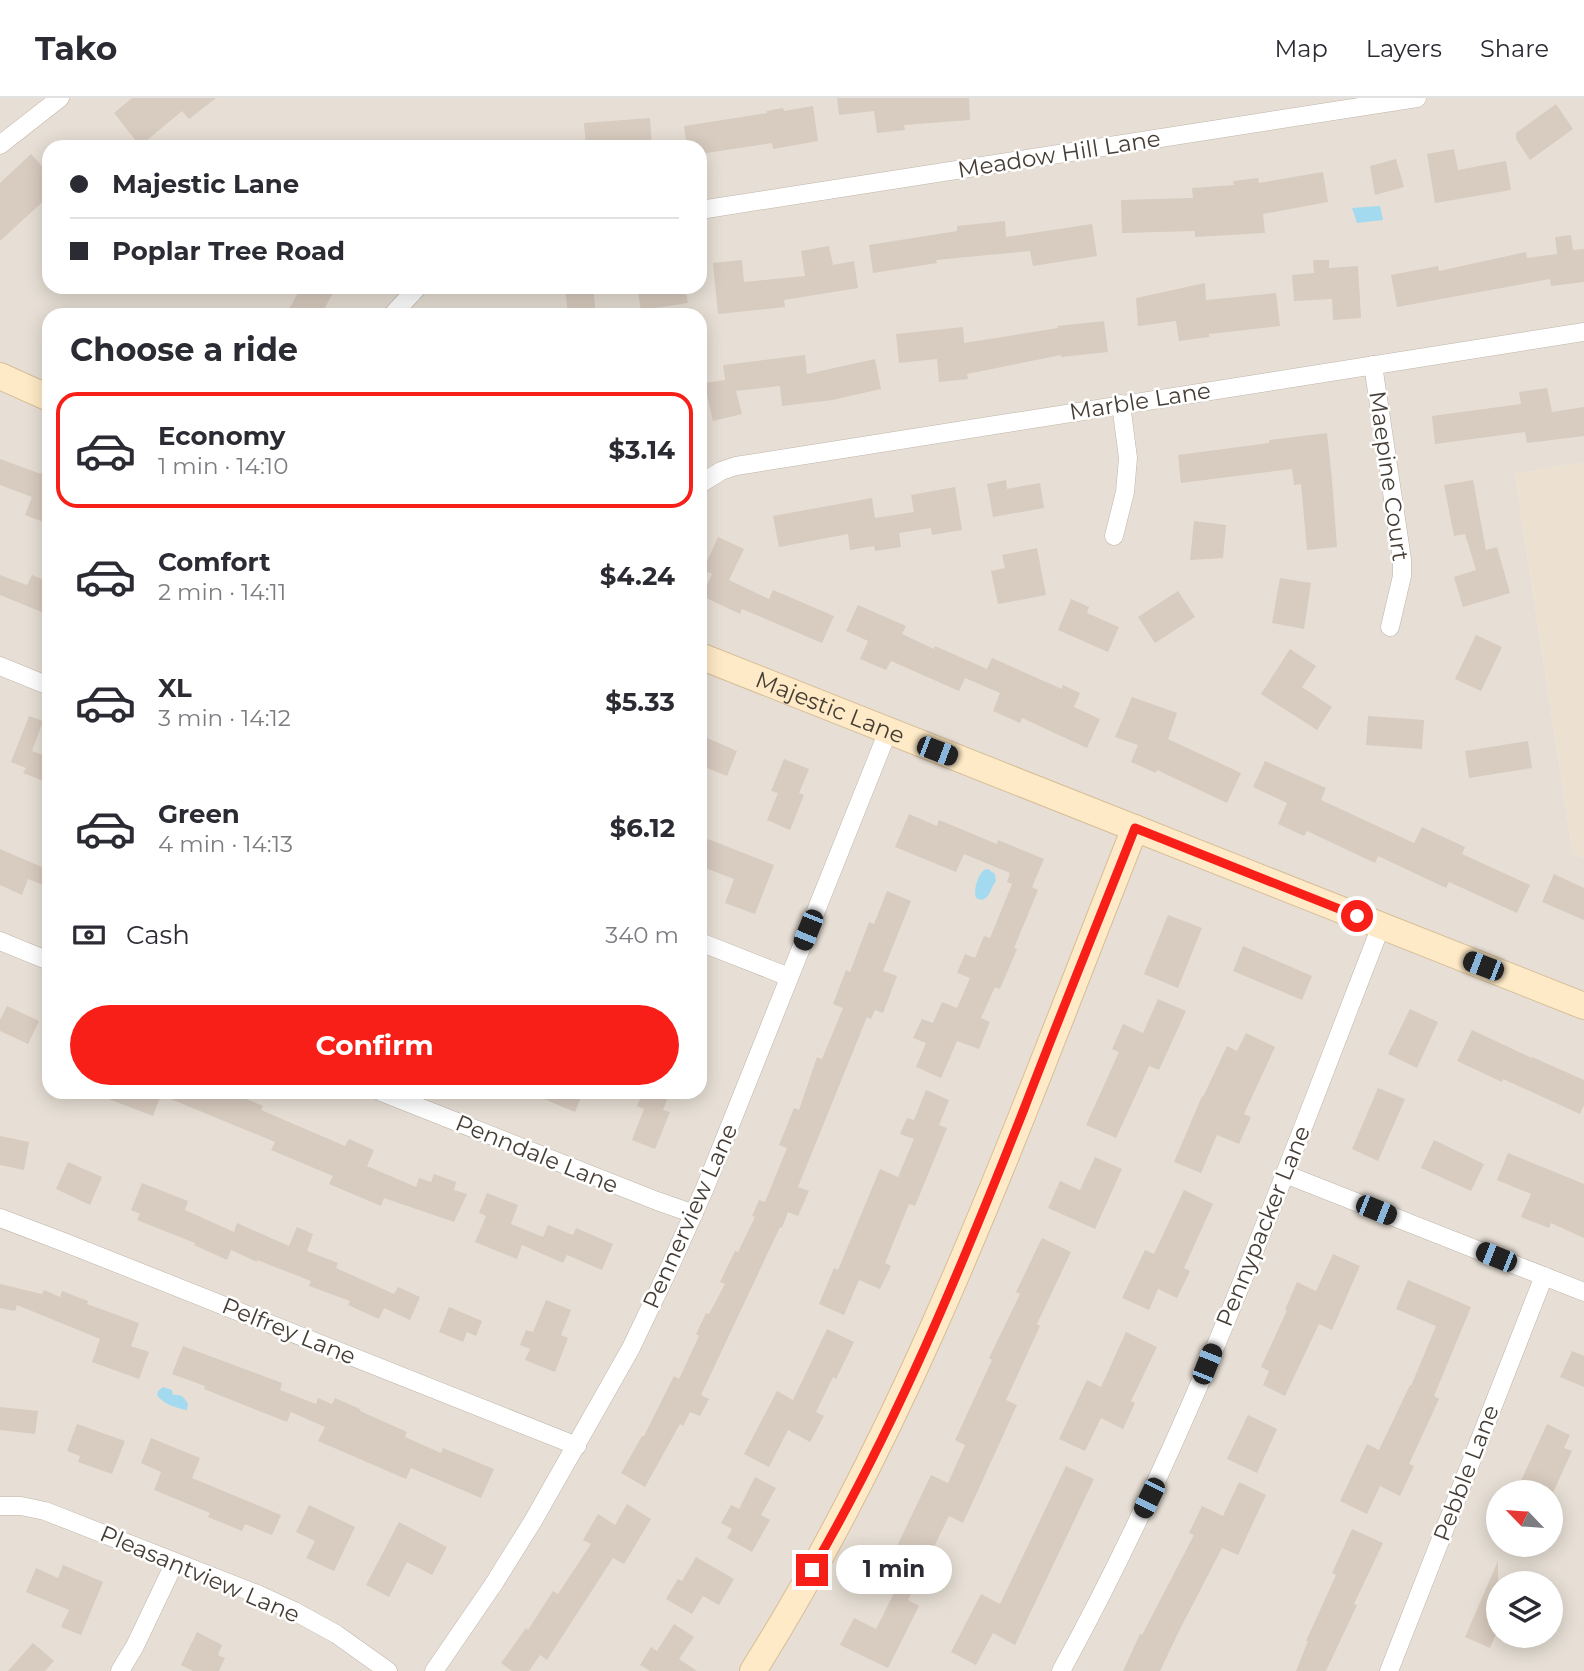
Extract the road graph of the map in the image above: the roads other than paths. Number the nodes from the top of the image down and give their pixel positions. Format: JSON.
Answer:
{"nodes":[{"id":1,"x":60,"y":98,"type":"edge"},
{"id":2,"x":1417,"y":98,"type":"edge"},
{"id":3,"x":0,"y":145,"type":"edge"},
{"id":4,"x":707,"y":209,"type":"edge"},
{"id":5,"x":412,"y":294,"type":"edge"},
{"id":6,"x":398,"y":308,"type":"edge"},
{"id":7,"x":1584,"y":332,"type":"edge"},
{"id":8,"x":1373,"y":365,"type":"junction"},
{"id":9,"x":0,"y":376,"type":"edge"},
{"id":10,"x":42,"y":395,"type":"edge"},
{"id":11,"x":1122,"y":404,"type":"junction"},
{"id":12,"x":707,"y":480,"type":"edge"},
{"id":13,"x":1115,"y":536,"type":"dead end"},
{"id":14,"x":1390,"y":627,"type":"dead end"},
{"id":15,"x":707,"y":659,"type":"edge"},
{"id":16,"x":0,"y":667,"type":"edge"},
{"id":17,"x":42,"y":683,"type":"edge"},
{"id":18,"x":888,"y":731,"type":"junction"},
{"id":19,"x":1135,"y":828,"type":"junction"},
{"id":20,"x":1381,"y":926,"type":"junction"},
{"id":21,"x":0,"y":942,"type":"edge"},
{"id":22,"x":707,"y":945,"type":"edge"},
{"id":23,"x":42,"y":958,"type":"edge"},
{"id":24,"x":789,"y":977,"type":"junction"},
{"id":25,"x":1584,"y":1006,"type":"edge"},
{"id":26,"x":399,"y":1099,"type":"edge"},
{"id":27,"x":1285,"y":1174,"type":"junction"},
{"id":28,"x":694,"y":1214,"type":"junction"},
{"id":29,"x":0,"y":1219,"type":"edge"},
{"id":30,"x":1544,"y":1276,"type":"junction"},
{"id":31,"x":1584,"y":1292,"type":"edge"},
{"id":32,"x":577,"y":1446,"type":"junction"},
{"id":33,"x":0,"y":1506,"type":"edge"},
{"id":34,"x":175,"y":1562,"type":"junction"},
{"id":35,"x":120,"y":1671,"type":"edge"},
{"id":36,"x":388,"y":1671,"type":"edge"},
{"id":37,"x":434,"y":1671,"type":"edge"},
{"id":38,"x":753,"y":1671,"type":"edge"},
{"id":39,"x":1061,"y":1671,"type":"edge"},
{"id":40,"x":1389,"y":1671,"type":"edge"}],
"edges":[{"from":1,"to":3,"type":"street"},
{"from":2,"to":4,"type":"street","name":"Meadow Hill Lane"},
{"from":5,"to":6,"type":"street"},
{"from":7,"to":8,"type":"street","name":"Marble Lane"},
{"from":8,"to":11,"type":"street","name":"Marble Lane"},
{"from":8,"to":14,"type":"street","name":"Maepine Court"},
{"from":9,"to":10,"type":"street"},
{"from":11,"to":12,"type":"street","name":"Marble Lane"},
{"from":11,"to":13,"type":"street"},
{"from":15,"to":18,"type":"street","name":"Majestic Lane"},
{"from":16,"to":17,"type":"street"},
{"from":18,"to":19,"type":"street","name":"Majestic Lane"},
{"from":18,"to":24,"type":"street","name":"Pennerview Lane"},
{"from":19,"to":20,"type":"street","name":"Majestic Lane"},
{"from":19,"to":38,"type":"street"},
{"from":20,"to":25,"type":"street","name":"Majestic Lane"},
{"from":20,"to":27,"type":"street","name":"Pennypacker Lane"},
{"from":21,"to":23,"type":"street"},
{"from":22,"to":24,"type":"street"},
{"from":24,"to":28,"type":"street","name":"Pennerview Lane"},
{"from":26,"to":28,"type":"street","name":"Penndale Lane"},
{"from":27,"to":30,"type":"street"},
{"from":27,"to":39,"type":"street","name":"Pennypacker Lane"},
{"from":28,"to":32,"type":"street","name":"Pennerview Lane"},
{"from":29,"to":32,"type":"street","name":"Pelfrey Lane"},
{"from":30,"to":31,"type":"street"},
{"from":30,"to":40,"type":"street","name":"Pebble Lane"},
{"from":32,"to":37,"type":"street","name":"Pennerview Lane"},
{"from":33,"to":34,"type":"street","name":"Pleasantview Lane"},
{"from":34,"to":35,"type":"street"},
{"from":34,"to":36,"type":"street","name":"Pleasantview Lane"}]}
